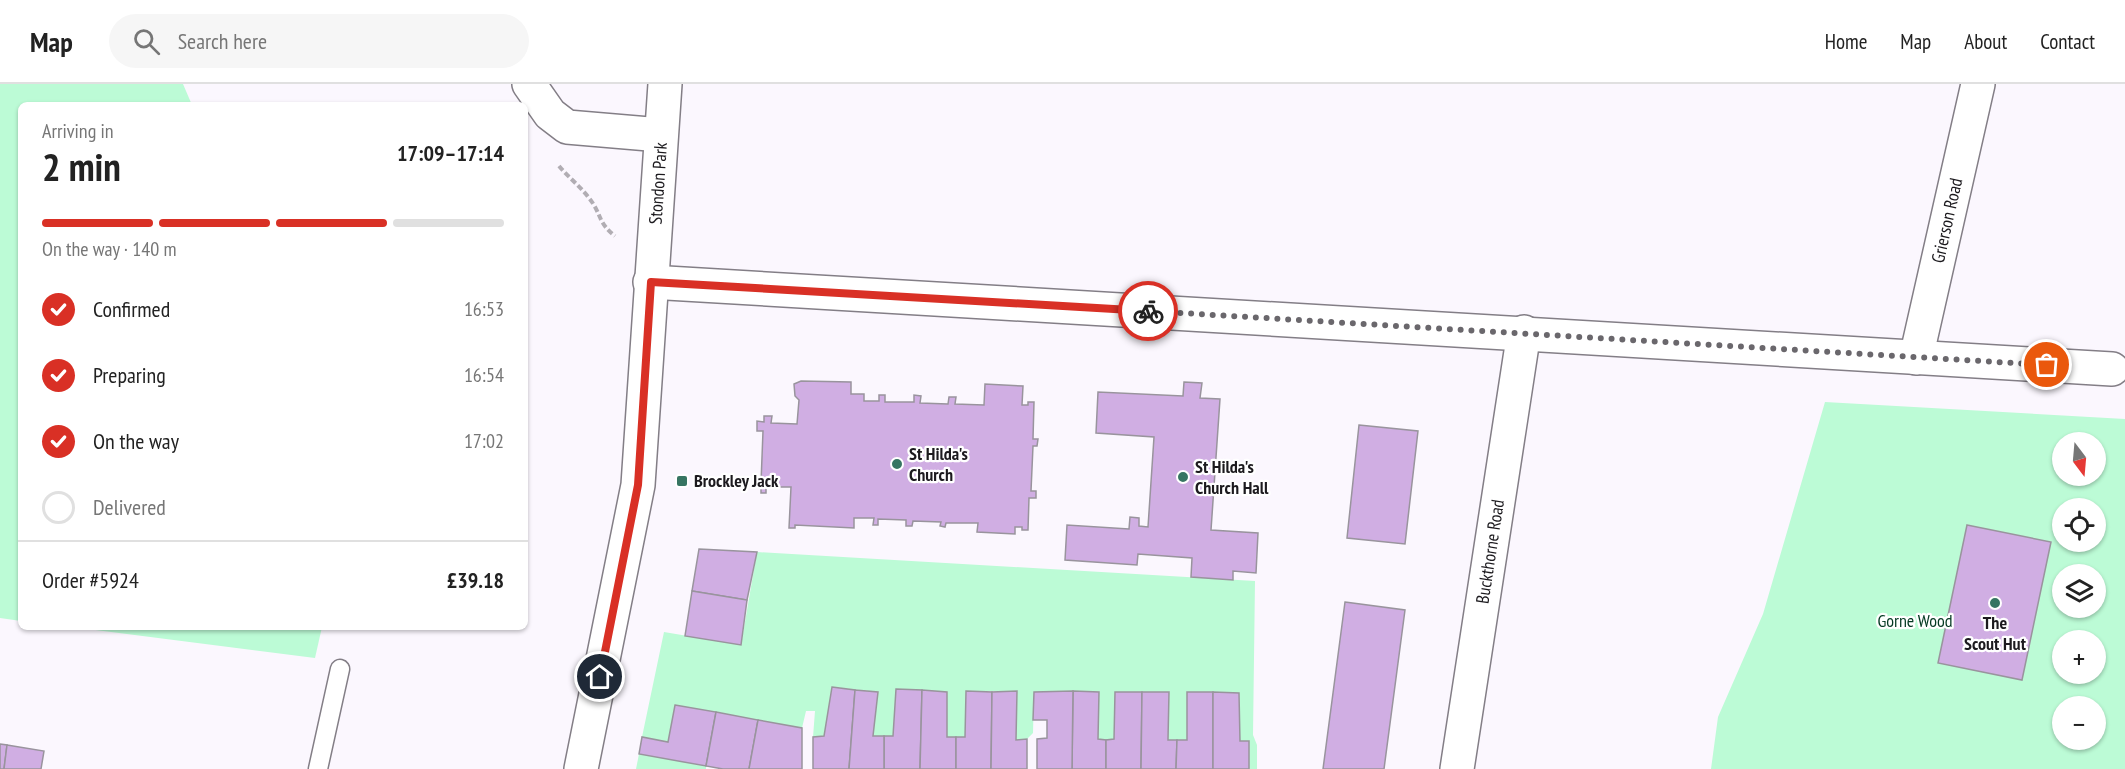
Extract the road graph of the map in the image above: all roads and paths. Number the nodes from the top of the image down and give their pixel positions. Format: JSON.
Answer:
{"nodes":[{"id":1,"x":529,"y":84,"type":"edge"},
{"id":2,"x":665,"y":84,"type":"edge"},
{"id":3,"x":1978,"y":84,"type":"edge"},
{"id":4,"x":661,"y":135,"type":"junction"},
{"id":5,"x":558,"y":166,"type":"dead end"},
{"id":6,"x":653,"y":249,"type":"junction"},
{"id":7,"x":651,"y":282,"type":"junction"},
{"id":8,"x":1524,"y":332,"type":"junction"},
{"id":9,"x":1916,"y":358,"type":"junction"},
{"id":10,"x":2112,"y":369,"type":"dead end"},
{"id":11,"x":340,"y":669,"type":"dead end"},
{"id":12,"x":318,"y":769,"type":"edge"},
{"id":13,"x":581,"y":769,"type":"edge"},
{"id":14,"x":1457,"y":769,"type":"edge"}],
"edges":[{"from":1,"to":4,"type":"street"},
{"from":2,"to":4,"type":"street","name":"Stondon Park"},
{"from":3,"to":9,"type":"street","name":"Grierson Road"},
{"from":4,"to":6,"type":"street","name":"Stondon Park"},
{"from":5,"to":6,"type":"path"},
{"from":6,"to":7,"type":"street","name":"Stondon Park"},
{"from":7,"to":8,"type":"street"},
{"from":7,"to":13,"type":"street","name":"Stondon Park"},
{"from":8,"to":9,"type":"street"},
{"from":8,"to":14,"type":"street","name":"Buckthorne Road"},
{"from":9,"to":10,"type":"street"},
{"from":11,"to":12,"type":"lane"}]}
